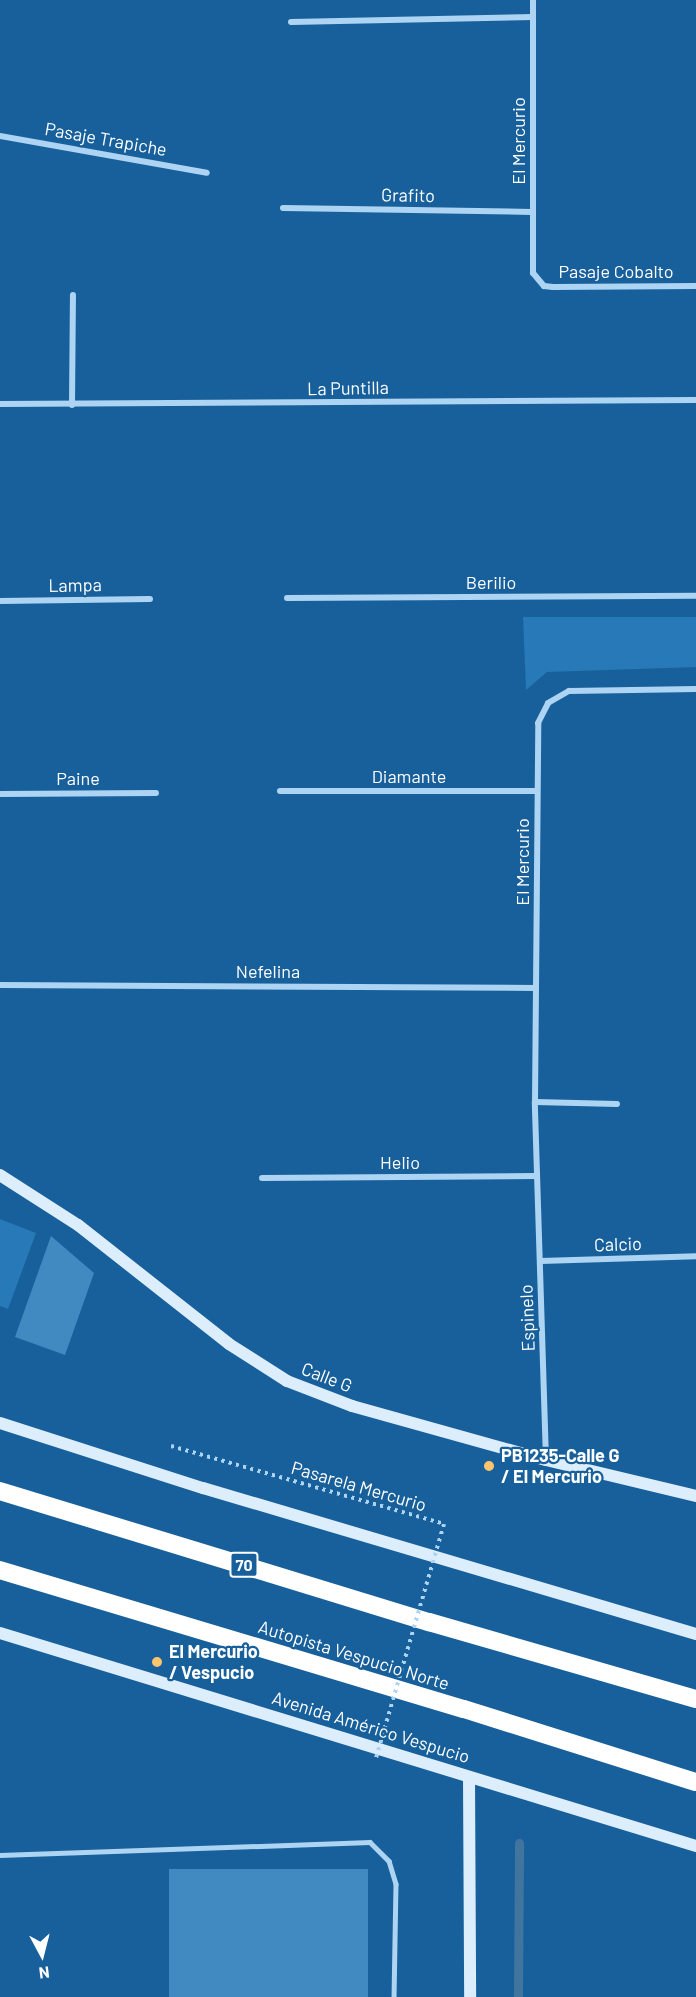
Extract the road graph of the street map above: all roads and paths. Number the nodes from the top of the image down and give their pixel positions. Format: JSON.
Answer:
{"nodes":[{"id":1,"x":533,"y":0,"type":"edge"},
{"id":2,"x":533,"y":16,"type":"junction"},
{"id":3,"x":291,"y":22,"type":"dead end"},
{"id":4,"x":0,"y":136,"type":"edge"},
{"id":5,"x":207,"y":172,"type":"dead end"},
{"id":6,"x":283,"y":208,"type":"dead end"},
{"id":7,"x":532,"y":212,"type":"junction"},
{"id":8,"x":537,"y":280,"type":"joint"},
{"id":9,"x":696,"y":286,"type":"edge"},
{"id":10,"x":73,"y":295,"type":"dead end"},
{"id":11,"x":696,"y":400,"type":"edge"},
{"id":12,"x":0,"y":405,"type":"edge"},
{"id":13,"x":72,"y":405,"type":"junction"},
{"id":14,"x":696,"y":596,"type":"edge"},
{"id":15,"x":286,"y":598,"type":"dead end"},
{"id":16,"x":150,"y":599,"type":"dead end"},
{"id":17,"x":0,"y":601,"type":"edge"},
{"id":18,"x":696,"y":689,"type":"edge"},
{"id":19,"x":280,"y":791,"type":"dead end"},
{"id":20,"x":537,"y":791,"type":"junction"},
{"id":21,"x":156,"y":793,"type":"dead end"},
{"id":22,"x":0,"y":794,"type":"edge"},
{"id":23,"x":0,"y":985,"type":"edge"},
{"id":24,"x":536,"y":988,"type":"junction"},
{"id":25,"x":535,"y":1102,"type":"junction"},
{"id":26,"x":617,"y":1104,"type":"dead end"},
{"id":27,"x":0,"y":1175,"type":"edge"},
{"id":28,"x":537,"y":1176,"type":"junction"},
{"id":29,"x":262,"y":1178,"type":"dead end"},
{"id":30,"x":696,"y":1256,"type":"edge"},
{"id":31,"x":541,"y":1261,"type":"junction"},
{"id":32,"x":0,"y":1423,"type":"edge"},
{"id":33,"x":171,"y":1446,"type":"dead end"},
{"id":34,"x":546,"y":1460,"type":"junction"},
{"id":35,"x":0,"y":1491,"type":"edge"},
{"id":36,"x":696,"y":1496,"type":"edge"},
{"id":37,"x":0,"y":1570,"type":"edge"},
{"id":38,"x":0,"y":1633,"type":"edge"},
{"id":39,"x":696,"y":1634,"type":"edge"},
{"id":40,"x":696,"y":1700,"type":"edge"},
{"id":41,"x":376,"y":1758,"type":"dead end"},
{"id":42,"x":470,"y":1776,"type":"junction"},
{"id":43,"x":696,"y":1782,"type":"edge"},
{"id":44,"x":696,"y":1846,"type":"edge"},
{"id":45,"x":0,"y":1855,"type":"edge"},
{"id":46,"x":394,"y":1997,"type":"edge"},
{"id":47,"x":470,"y":1997,"type":"edge"}],
"edges":[{"from":1,"to":2,"type":"street","name":"El Mercurio"},
{"from":2,"to":3,"type":"street"},
{"from":2,"to":7,"type":"street","name":"El Mercurio"},
{"from":4,"to":5,"type":"street","name":"Pasaje Trapiche"},
{"from":6,"to":7,"type":"street","name":"Grafito"},
{"from":7,"to":8,"type":"street","name":"El Mercurio"},
{"from":8,"to":9,"type":"street","name":"Pasaje Cobalto"},
{"from":10,"to":13,"type":"street"},
{"from":11,"to":13,"type":"street","name":"La Puntilla"},
{"from":12,"to":13,"type":"street","name":"La Puntilla"},
{"from":14,"to":15,"type":"street","name":"Berilio"},
{"from":16,"to":17,"type":"street","name":"Lampa"},
{"from":18,"to":20,"type":"street","name":"El Mercurio"},
{"from":19,"to":20,"type":"street","name":"Diamante"},
{"from":20,"to":24,"type":"street","name":"El Mercurio"},
{"from":21,"to":22,"type":"street","name":"Paine"},
{"from":23,"to":24,"type":"street","name":"Nefelina"},
{"from":24,"to":25,"type":"street","name":"El Mercurio"},
{"from":25,"to":26,"type":"street"},
{"from":25,"to":28,"type":"street","name":"El Mercurio"},
{"from":27,"to":34,"type":"main road","name":"Calle G"},
{"from":28,"to":29,"type":"street","name":"Helio"},
{"from":28,"to":31,"type":"street","name":"Espinelo"},
{"from":30,"to":31,"type":"street","name":"Calcio"},
{"from":31,"to":34,"type":"street","name":"Espinelo"},
{"from":32,"to":39,"type":"main road"},
{"from":33,"to":41,"type":"path","name":"Pasarela Mercurio","bridge":true},
{"from":34,"to":36,"type":"main road","name":"Calle G"},
{"from":35,"to":40,"type":"highway","number":"70"},
{"from":37,"to":43,"type":"highway","name":"Autopista Vespucio Norte"},
{"from":38,"to":42,"type":"main road","name":"Avenida Américo Vespucio"},
{"from":42,"to":44,"type":"main road","name":"Avenida Américo Vespucio"},
{"from":42,"to":47,"type":"main road"},
{"from":45,"to":46,"type":"lane"}]}
